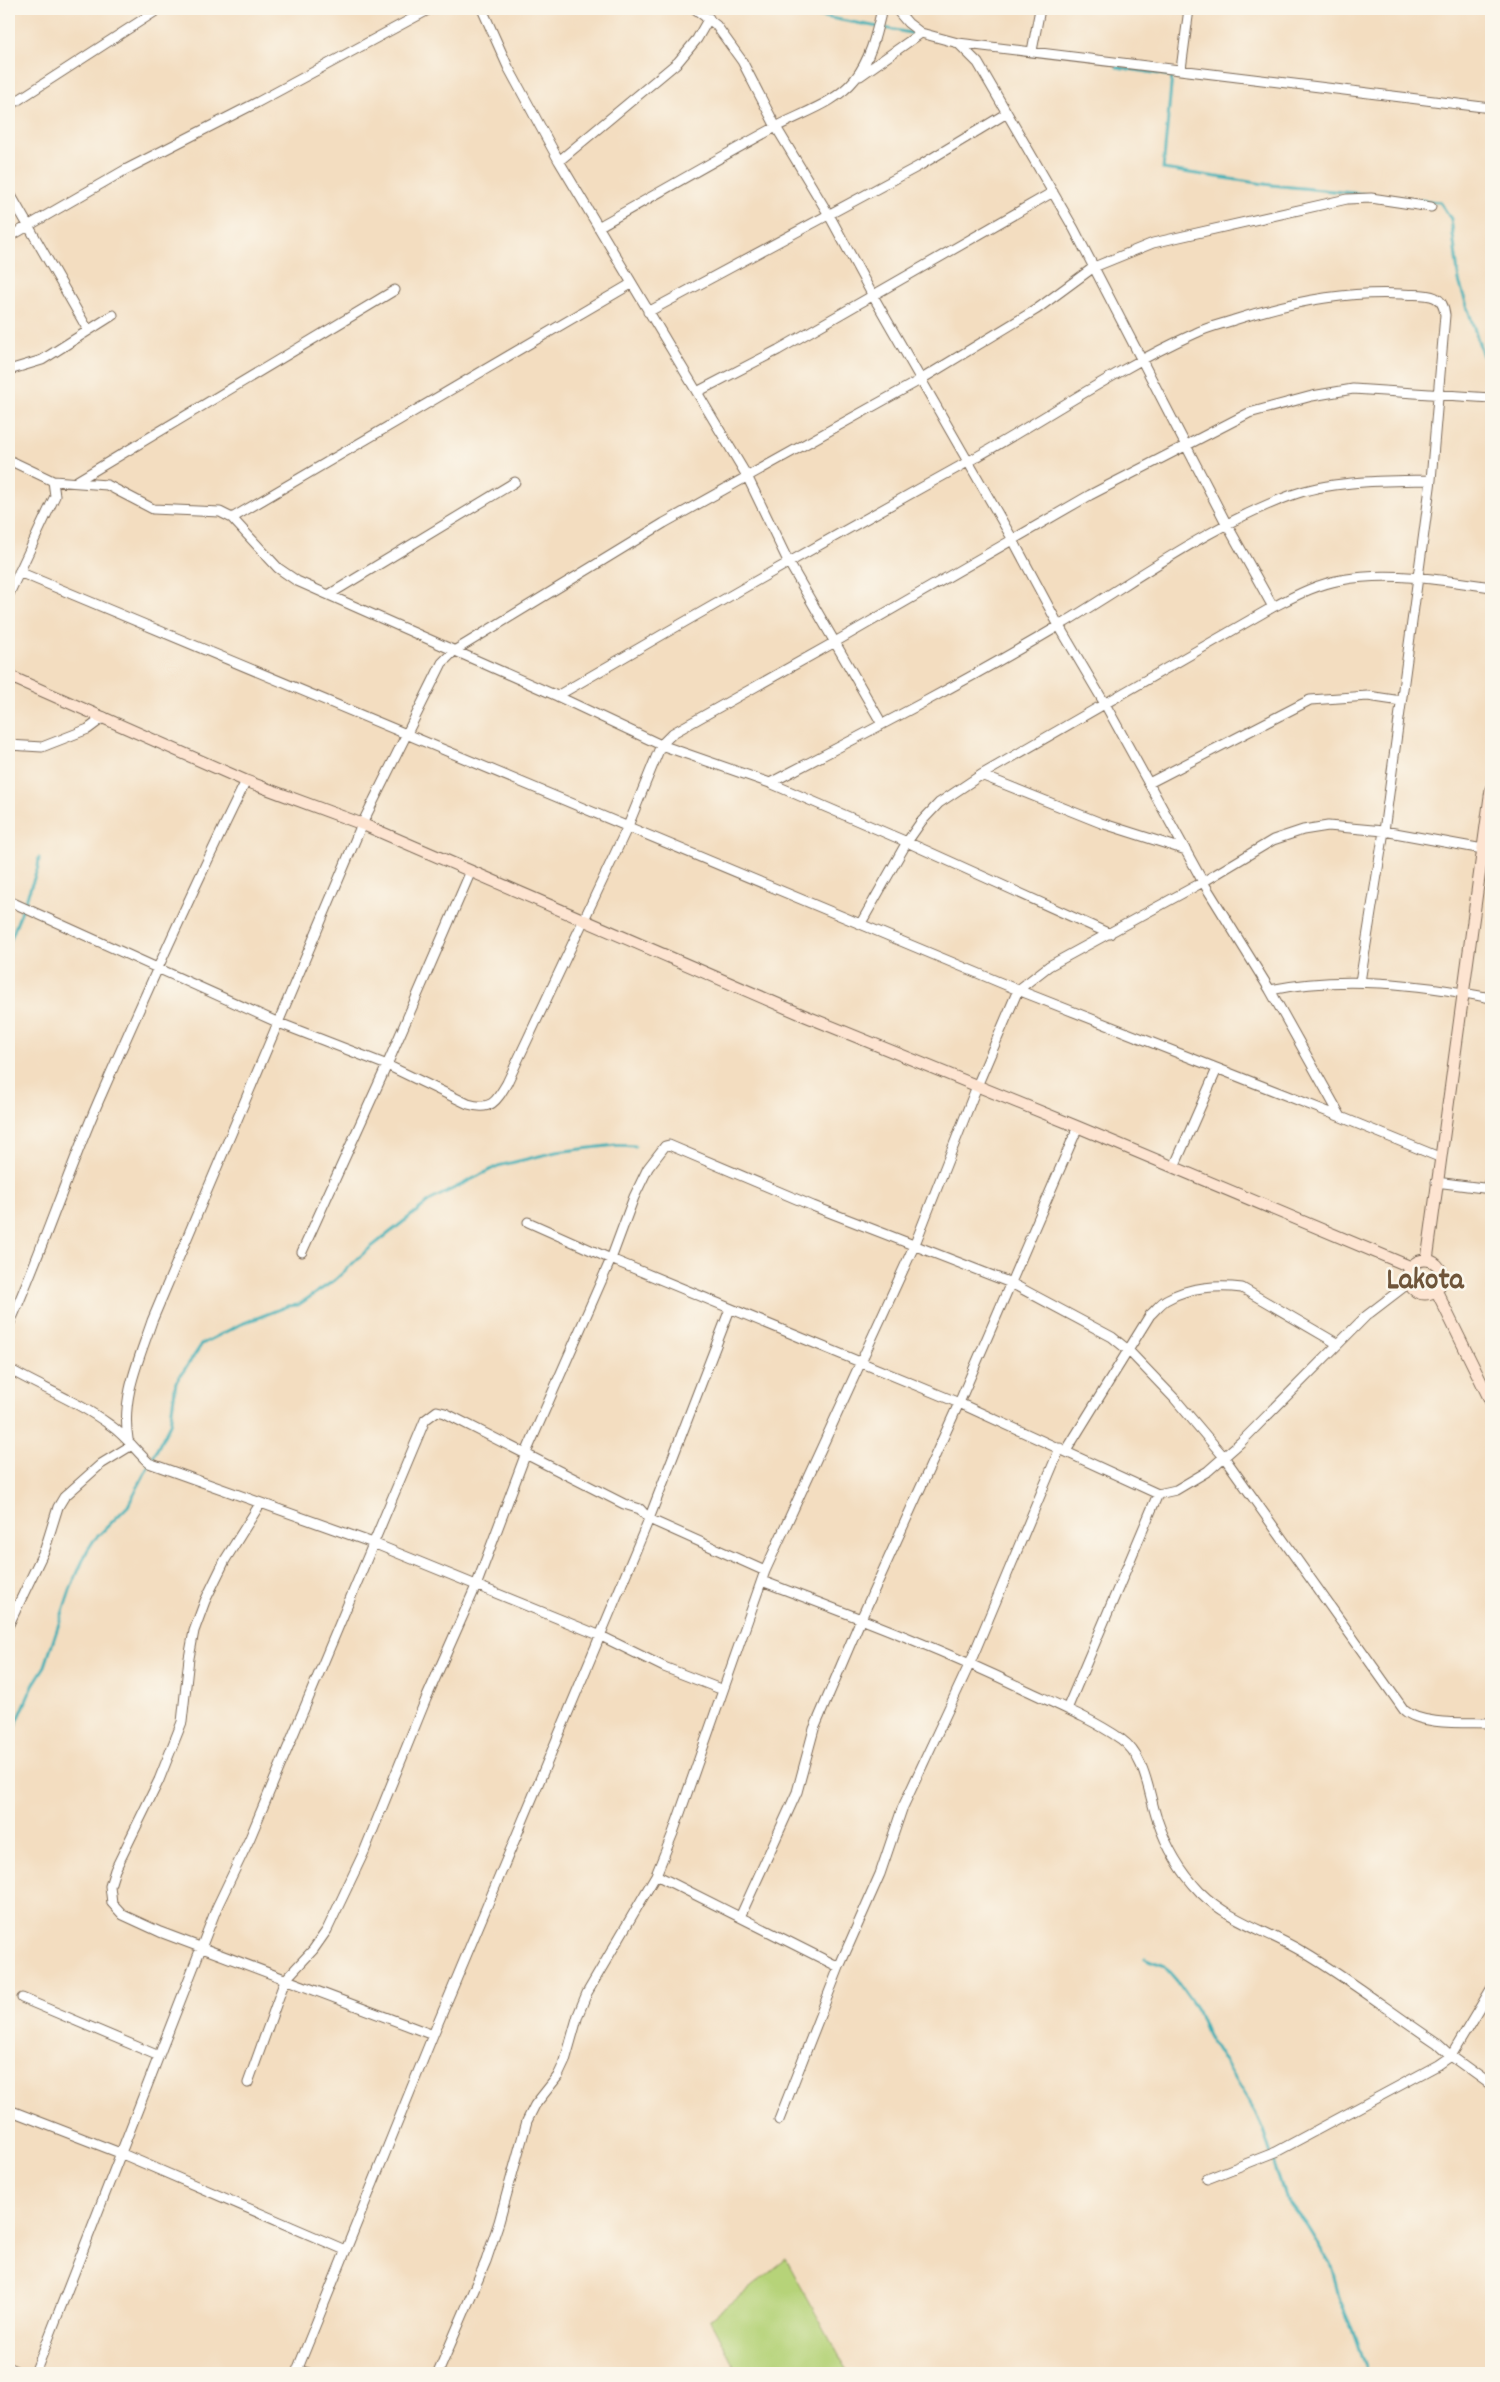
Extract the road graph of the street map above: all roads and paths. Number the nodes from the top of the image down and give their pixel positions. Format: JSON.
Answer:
{"nodes":[{"id":1,"x":159,"y":9,"type":"edge"},
{"id":2,"x":430,"y":9,"type":"edge"},
{"id":3,"x":482,"y":9,"type":"edge"},
{"id":4,"x":695,"y":9,"type":"edge"},
{"id":5,"x":882,"y":9,"type":"edge"},
{"id":6,"x":896,"y":9,"type":"edge"},
{"id":7,"x":1040,"y":9,"type":"edge"},
{"id":8,"x":1190,"y":9,"type":"edge"},
{"id":9,"x":711,"y":17,"type":"edge"},
{"id":10,"x":921,"y":33,"type":"junction"},
{"id":11,"x":958,"y":43,"type":"junction"},
{"id":12,"x":1032,"y":51,"type":"junction"},
{"id":13,"x":1181,"y":69,"type":"junction"},
{"id":14,"x":854,"y":80,"type":"junction"},
{"id":15,"x":9,"y":106,"type":"edge"},
{"id":16,"x":1491,"y":108,"type":"edge"},
{"id":17,"x":1007,"y":113,"type":"junction"},
{"id":18,"x":776,"y":127,"type":"junction"},
{"id":19,"x":559,"y":161,"type":"junction"},
{"id":20,"x":9,"y":192,"type":"edge"},
{"id":21,"x":1053,"y":192,"type":"junction"},
{"id":22,"x":1431,"y":207,"type":"dead end"},
{"id":23,"x":830,"y":215,"type":"junction"},
{"id":24,"x":27,"y":226,"type":"junction"},
{"id":25,"x":598,"y":227,"type":"junction"},
{"id":26,"x":9,"y":237,"type":"edge"},
{"id":27,"x":1094,"y":267,"type":"junction"},
{"id":28,"x":631,"y":284,"type":"junction"},
{"id":29,"x":395,"y":290,"type":"dead end"},
{"id":30,"x":873,"y":296,"type":"junction"},
{"id":31,"x":648,"y":312,"type":"junction"},
{"id":32,"x":113,"y":315,"type":"dead end"},
{"id":33,"x":88,"y":330,"type":"junction"},
{"id":34,"x":1140,"y":360,"type":"junction"},
{"id":35,"x":9,"y":370,"type":"edge"},
{"id":36,"x":920,"y":380,"type":"junction"},
{"id":37,"x":697,"y":392,"type":"junction"},
{"id":38,"x":1438,"y":394,"type":"junction"},
{"id":39,"x":1491,"y":398,"type":"edge"},
{"id":40,"x":1184,"y":445,"type":"junction"},
{"id":41,"x":9,"y":460,"type":"edge"},
{"id":42,"x":967,"y":462,"type":"junction"},
{"id":43,"x":747,"y":476,"type":"junction"},
{"id":44,"x":1431,"y":480,"type":"junction"},
{"id":45,"x":53,"y":481,"type":"junction"},
{"id":46,"x":77,"y":481,"type":"junction"},
{"id":47,"x":515,"y":482,"type":"dead end"},
{"id":48,"x":232,"y":518,"type":"junction"},
{"id":49,"x":1226,"y":523,"type":"junction"},
{"id":50,"x":1013,"y":540,"type":"junction"},
{"id":51,"x":788,"y":561,"type":"junction"},
{"id":52,"x":19,"y":572,"type":"junction"},
{"id":53,"x":1418,"y":578,"type":"junction"},
{"id":54,"x":1491,"y":587,"type":"edge"},
{"id":55,"x":9,"y":594,"type":"edge"},
{"id":56,"x":330,"y":594,"type":"junction"},
{"id":57,"x":1273,"y":607,"type":"junction"},
{"id":58,"x":1059,"y":626,"type":"junction"},
{"id":59,"x":835,"y":642,"type":"junction"},
{"id":60,"x":454,"y":651,"type":"junction"},
{"id":61,"x":9,"y":676,"type":"edge"},
{"id":62,"x":557,"y":696,"type":"junction"},
{"id":63,"x":1401,"y":701,"type":"junction"},
{"id":64,"x":1105,"y":704,"type":"junction"},
{"id":65,"x":104,"y":717,"type":"junction"},
{"id":66,"x":882,"y":724,"type":"junction"},
{"id":67,"x":406,"y":733,"type":"junction"},
{"id":68,"x":9,"y":745,"type":"edge"},
{"id":69,"x":661,"y":745,"type":"junction"},
{"id":70,"x":981,"y":776,"type":"junction"},
{"id":71,"x":246,"y":781,"type":"junction"},
{"id":72,"x":770,"y":783,"type":"junction"},
{"id":73,"x":1149,"y":783,"type":"junction"},
{"id":74,"x":1491,"y":789,"type":"edge"},
{"id":75,"x":362,"y":824,"type":"junction"},
{"id":76,"x":628,"y":826,"type":"junction"},
{"id":77,"x":1384,"y":831,"type":"junction"},
{"id":78,"x":907,"y":842,"type":"junction"},
{"id":79,"x":1186,"y":850,"type":"junction"},
{"id":80,"x":1487,"y":852,"type":"edge"},
{"id":81,"x":471,"y":872,"type":"junction"},
{"id":82,"x":1203,"y":882,"type":"junction"},
{"id":83,"x":9,"y":900,"type":"edge"},
{"id":84,"x":584,"y":921,"type":"junction"},
{"id":85,"x":861,"y":924,"type":"junction"},
{"id":86,"x":1110,"y":934,"type":"junction"},
{"id":87,"x":159,"y":967,"type":"junction"},
{"id":88,"x":1360,"y":982,"type":"junction"},
{"id":89,"x":1018,"y":990,"type":"junction"},
{"id":90,"x":1270,"y":990,"type":"junction"},
{"id":91,"x":1462,"y":992,"type":"junction"},
{"id":92,"x":1491,"y":998,"type":"edge"},
{"id":93,"x":280,"y":1023,"type":"junction"},
{"id":94,"x":387,"y":1065,"type":"junction"},
{"id":95,"x":1217,"y":1069,"type":"junction"},
{"id":96,"x":977,"y":1086,"type":"junction"},
{"id":97,"x":1341,"y":1117,"type":"junction"},
{"id":98,"x":1078,"y":1127,"type":"junction"},
{"id":99,"x":1440,"y":1157,"type":"junction"},
{"id":100,"x":1174,"y":1167,"type":"junction"},
{"id":101,"x":1491,"y":1176,"type":"edge"},
{"id":102,"x":1436,"y":1182,"type":"junction"},
{"id":103,"x":1489,"y":1189,"type":"edge"},
{"id":104,"x":528,"y":1222,"type":"dead end"},
{"id":105,"x":915,"y":1244,"type":"junction"},
{"id":106,"x":302,"y":1252,"type":"dead end"},
{"id":107,"x":611,"y":1259,"type":"junction"},
{"id":108,"x":1427,"y":1260,"type":"junction"},
{"id":109,"x":1411,"y":1267,"type":"junction"},
{"id":110,"x":1011,"y":1283,"type":"junction"},
{"id":111,"x":1409,"y":1283,"type":"junction"},
{"id":112,"x":1436,"y":1290,"type":"junction"},
{"id":113,"x":730,"y":1309,"type":"junction"},
{"id":114,"x":9,"y":1325,"type":"edge"},
{"id":115,"x":1338,"y":1344,"type":"junction"},
{"id":116,"x":1128,"y":1350,"type":"junction"},
{"id":117,"x":862,"y":1363,"type":"junction"},
{"id":118,"x":9,"y":1369,"type":"edge"},
{"id":119,"x":1491,"y":1402,"type":"edge"},
{"id":120,"x":959,"y":1403,"type":"junction"},
{"id":121,"x":130,"y":1442,"type":"junction"},
{"id":122,"x":1063,"y":1450,"type":"junction"},
{"id":123,"x":526,"y":1453,"type":"junction"},
{"id":124,"x":1224,"y":1457,"type":"junction"},
{"id":125,"x":1158,"y":1494,"type":"junction"},
{"id":126,"x":260,"y":1504,"type":"junction"},
{"id":127,"x":649,"y":1519,"type":"junction"},
{"id":128,"x":372,"y":1543,"type":"junction"},
{"id":129,"x":766,"y":1572,"type":"junction"},
{"id":130,"x":762,"y":1581,"type":"junction"},
{"id":131,"x":476,"y":1586,"type":"junction"},
{"id":132,"x":861,"y":1618,"type":"junction"},
{"id":133,"x":9,"y":1624,"type":"edge"},
{"id":134,"x":601,"y":1636,"type":"junction"},
{"id":135,"x":970,"y":1663,"type":"junction"},
{"id":136,"x":723,"y":1690,"type":"junction"},
{"id":137,"x":1067,"y":1709,"type":"junction"},
{"id":138,"x":1491,"y":1722,"type":"edge"},
{"id":139,"x":656,"y":1875,"type":"junction"},
{"id":140,"x":740,"y":1917,"type":"junction"},
{"id":141,"x":201,"y":1948,"type":"junction"},
{"id":142,"x":839,"y":1967,"type":"junction"},
{"id":143,"x":285,"y":1980,"type":"junction"},
{"id":144,"x":1491,"y":1989,"type":"edge"},
{"id":145,"x":22,"y":1998,"type":"dead end"},
{"id":146,"x":433,"y":2036,"type":"junction"},
{"id":147,"x":159,"y":2056,"type":"junction"},
{"id":148,"x":1451,"y":2056,"type":"junction"},
{"id":149,"x":248,"y":2083,"type":"dead end"},
{"id":150,"x":1491,"y":2084,"type":"edge"},
{"id":151,"x":9,"y":2110,"type":"edge"},
{"id":152,"x":780,"y":2120,"type":"dead end"},
{"id":153,"x":120,"y":2153,"type":"junction"},
{"id":154,"x":1207,"y":2179,"type":"dead end"},
{"id":155,"x":345,"y":2250,"type":"junction"},
{"id":156,"x":9,"y":2368,"type":"edge"},
{"id":157,"x":297,"y":2372,"type":"edge"},
{"id":158,"x":20,"y":2373,"type":"edge"},
{"id":159,"x":35,"y":2373,"type":"edge"},
{"id":160,"x":309,"y":2373,"type":"edge"},
{"id":161,"x":438,"y":2373,"type":"edge"}],
"edges":[{"from":1,"to":15,"type":"street"},
{"from":2,"to":24,"type":"street"},
{"from":3,"to":19,"type":"street"},
{"from":4,"to":9,"type":"street"},
{"from":5,"to":14,"type":"street"},
{"from":6,"to":10,"type":"street"},
{"from":7,"to":12,"type":"street"},
{"from":8,"to":13,"type":"street"},
{"from":9,"to":18,"type":"street"},
{"from":9,"to":19,"type":"street"},
{"from":10,"to":11,"type":"street"},
{"from":10,"to":14,"type":"street"},
{"from":11,"to":12,"type":"street"},
{"from":11,"to":17,"type":"street"},
{"from":12,"to":13,"type":"street"},
{"from":13,"to":16,"type":"street"},
{"from":14,"to":18,"type":"street"},
{"from":17,"to":21,"type":"street"},
{"from":17,"to":23,"type":"street"},
{"from":18,"to":23,"type":"street"},
{"from":18,"to":25,"type":"street"},
{"from":19,"to":25,"type":"street"},
{"from":20,"to":24,"type":"street"},
{"from":21,"to":27,"type":"street"},
{"from":21,"to":30,"type":"street"},
{"from":22,"to":27,"type":"street"},
{"from":23,"to":30,"type":"street"},
{"from":23,"to":31,"type":"street"},
{"from":24,"to":26,"type":"street"},
{"from":24,"to":33,"type":"street"},
{"from":25,"to":28,"type":"street"},
{"from":27,"to":34,"type":"street"},
{"from":27,"to":36,"type":"street"},
{"from":28,"to":31,"type":"street"},
{"from":28,"to":48,"type":"street"},
{"from":29,"to":46,"type":"street"},
{"from":30,"to":36,"type":"street"},
{"from":30,"to":37,"type":"street"},
{"from":31,"to":37,"type":"street"},
{"from":32,"to":33,"type":"street"},
{"from":33,"to":35,"type":"street"},
{"from":34,"to":38,"type":"street"},
{"from":34,"to":40,"type":"street"},
{"from":34,"to":42,"type":"street"},
{"from":36,"to":42,"type":"street"},
{"from":36,"to":43,"type":"street"},
{"from":37,"to":43,"type":"street"},
{"from":38,"to":39,"type":"street"},
{"from":38,"to":40,"type":"street"},
{"from":38,"to":44,"type":"street"},
{"from":40,"to":49,"type":"street"},
{"from":40,"to":50,"type":"street"},
{"from":41,"to":45,"type":"street"},
{"from":42,"to":50,"type":"street"},
{"from":42,"to":51,"type":"street"},
{"from":43,"to":51,"type":"street"},
{"from":43,"to":60,"type":"street"},
{"from":44,"to":49,"type":"street"},
{"from":44,"to":53,"type":"street"},
{"from":45,"to":46,"type":"street"},
{"from":45,"to":52,"type":"street"},
{"from":46,"to":48,"type":"street"},
{"from":47,"to":56,"type":"street"},
{"from":48,"to":56,"type":"street"},
{"from":49,"to":57,"type":"street"},
{"from":49,"to":58,"type":"street"},
{"from":50,"to":58,"type":"street"},
{"from":50,"to":59,"type":"street"},
{"from":51,"to":59,"type":"street"},
{"from":51,"to":62,"type":"street"},
{"from":52,"to":55,"type":"street"},
{"from":52,"to":67,"type":"street"},
{"from":53,"to":54,"type":"street"},
{"from":53,"to":57,"type":"street"},
{"from":53,"to":63,"type":"street"},
{"from":56,"to":60,"type":"street"},
{"from":57,"to":64,"type":"street"},
{"from":58,"to":64,"type":"street"},
{"from":58,"to":66,"type":"street"},
{"from":59,"to":66,"type":"street"},
{"from":59,"to":69,"type":"street"},
{"from":60,"to":62,"type":"street"},
{"from":60,"to":67,"type":"street"},
{"from":61,"to":65,"type":"main road"},
{"from":62,"to":69,"type":"street"},
{"from":63,"to":73,"type":"street"},
{"from":63,"to":77,"type":"street"},
{"from":64,"to":70,"type":"street"},
{"from":64,"to":73,"type":"street"},
{"from":65,"to":68,"type":"street"},
{"from":65,"to":71,"type":"main road"},
{"from":66,"to":72,"type":"street"},
{"from":67,"to":75,"type":"street"},
{"from":67,"to":76,"type":"street"},
{"from":69,"to":72,"type":"street"},
{"from":69,"to":76,"type":"street"},
{"from":70,"to":78,"type":"street"},
{"from":70,"to":79,"type":"street"},
{"from":71,"to":75,"type":"main road"},
{"from":71,"to":87,"type":"street"},
{"from":72,"to":78,"type":"street"},
{"from":73,"to":79,"type":"street"},
{"from":74,"to":80,"type":"main road"},
{"from":75,"to":81,"type":"main road"},
{"from":75,"to":93,"type":"street"},
{"from":76,"to":84,"type":"street"},
{"from":76,"to":85,"type":"street"},
{"from":77,"to":80,"type":"street"},
{"from":77,"to":82,"type":"street"},
{"from":77,"to":88,"type":"street"},
{"from":78,"to":85,"type":"street"},
{"from":78,"to":86,"type":"street"},
{"from":79,"to":82,"type":"street"},
{"from":80,"to":91,"type":"main road"},
{"from":81,"to":84,"type":"main road"},
{"from":81,"to":94,"type":"street"},
{"from":82,"to":86,"type":"street"},
{"from":82,"to":90,"type":"street"},
{"from":83,"to":87,"type":"street"},
{"from":84,"to":94,"type":"street"},
{"from":84,"to":96,"type":"main road"},
{"from":85,"to":89,"type":"street"},
{"from":86,"to":89,"type":"street"},
{"from":87,"to":93,"type":"street"},
{"from":87,"to":114,"type":"street"},
{"from":88,"to":90,"type":"street"},
{"from":88,"to":91,"type":"street"},
{"from":89,"to":95,"type":"street"},
{"from":89,"to":96,"type":"street"},
{"from":90,"to":97,"type":"street"},
{"from":91,"to":92,"type":"street"},
{"from":91,"to":99,"type":"main road"},
{"from":93,"to":94,"type":"street"},
{"from":93,"to":121,"type":"street"},
{"from":94,"to":106,"type":"street"},
{"from":95,"to":97,"type":"street"},
{"from":95,"to":100,"type":"street"},
{"from":96,"to":98,"type":"main road"},
{"from":96,"to":105,"type":"street"},
{"from":97,"to":99,"type":"street"},
{"from":98,"to":100,"type":"main road"},
{"from":98,"to":110,"type":"street"},
{"from":99,"to":102,"type":"main road"},
{"from":100,"to":109,"type":"main road"},
{"from":101,"to":103,"type":"street"},
{"from":102,"to":103,"type":"street"},
{"from":102,"to":108,"type":"main road"},
{"from":104,"to":107,"type":"street"},
{"from":105,"to":107,"type":"street"},
{"from":105,"to":110,"type":"street"},
{"from":105,"to":117,"type":"street"},
{"from":107,"to":113,"type":"street"},
{"from":107,"to":123,"type":"street"},
{"from":108,"to":109,"type":"main road"},
{"from":108,"to":112,"type":"main road"},
{"from":109,"to":111,"type":"main road"},
{"from":110,"to":116,"type":"street"},
{"from":110,"to":120,"type":"street"},
{"from":111,"to":112,"type":"main road"},
{"from":111,"to":115,"type":"street"},
{"from":112,"to":119,"type":"main road"},
{"from":113,"to":117,"type":"street"},
{"from":113,"to":127,"type":"street"},
{"from":115,"to":116,"type":"street"},
{"from":115,"to":124,"type":"street"},
{"from":116,"to":122,"type":"street"},
{"from":116,"to":124,"type":"street"},
{"from":117,"to":120,"type":"street"},
{"from":117,"to":129,"type":"street"},
{"from":118,"to":121,"type":"street"},
{"from":120,"to":122,"type":"street"},
{"from":120,"to":132,"type":"street"},
{"from":121,"to":126,"type":"street"},
{"from":121,"to":133,"type":"street"},
{"from":122,"to":125,"type":"street"},
{"from":122,"to":135,"type":"street"},
{"from":123,"to":127,"type":"street"},
{"from":123,"to":128,"type":"street"},
{"from":123,"to":131,"type":"street"},
{"from":124,"to":125,"type":"street"},
{"from":124,"to":138,"type":"street"},
{"from":125,"to":137,"type":"street"},
{"from":126,"to":128,"type":"street"},
{"from":126,"to":141,"type":"street"},
{"from":127,"to":129,"type":"street"},
{"from":127,"to":134,"type":"street"},
{"from":128,"to":131,"type":"street"},
{"from":128,"to":141,"type":"street"},
{"from":129,"to":130,"type":"street"},
{"from":130,"to":132,"type":"street"},
{"from":130,"to":136,"type":"street"},
{"from":131,"to":134,"type":"street"},
{"from":131,"to":143,"type":"street"},
{"from":132,"to":135,"type":"street"},
{"from":132,"to":140,"type":"street"},
{"from":134,"to":136,"type":"street"},
{"from":134,"to":146,"type":"street"},
{"from":135,"to":137,"type":"street"},
{"from":135,"to":142,"type":"street"},
{"from":136,"to":139,"type":"street"},
{"from":137,"to":148,"type":"street"},
{"from":139,"to":140,"type":"street"},
{"from":139,"to":161,"type":"street"},
{"from":140,"to":142,"type":"street"},
{"from":141,"to":143,"type":"street"},
{"from":141,"to":147,"type":"street"},
{"from":142,"to":152,"type":"street"},
{"from":143,"to":146,"type":"street"},
{"from":143,"to":149,"type":"street"},
{"from":144,"to":148,"type":"street"},
{"from":145,"to":147,"type":"street"},
{"from":146,"to":155,"type":"street"},
{"from":147,"to":153,"type":"street"},
{"from":148,"to":150,"type":"street"},
{"from":148,"to":154,"type":"street"},
{"from":151,"to":153,"type":"street"},
{"from":153,"to":155,"type":"street"},
{"from":153,"to":159,"type":"street"},
{"from":155,"to":157,"type":"street"},
{"from":156,"to":158,"type":"street"},
{"from":157,"to":160,"type":"street"}]}
